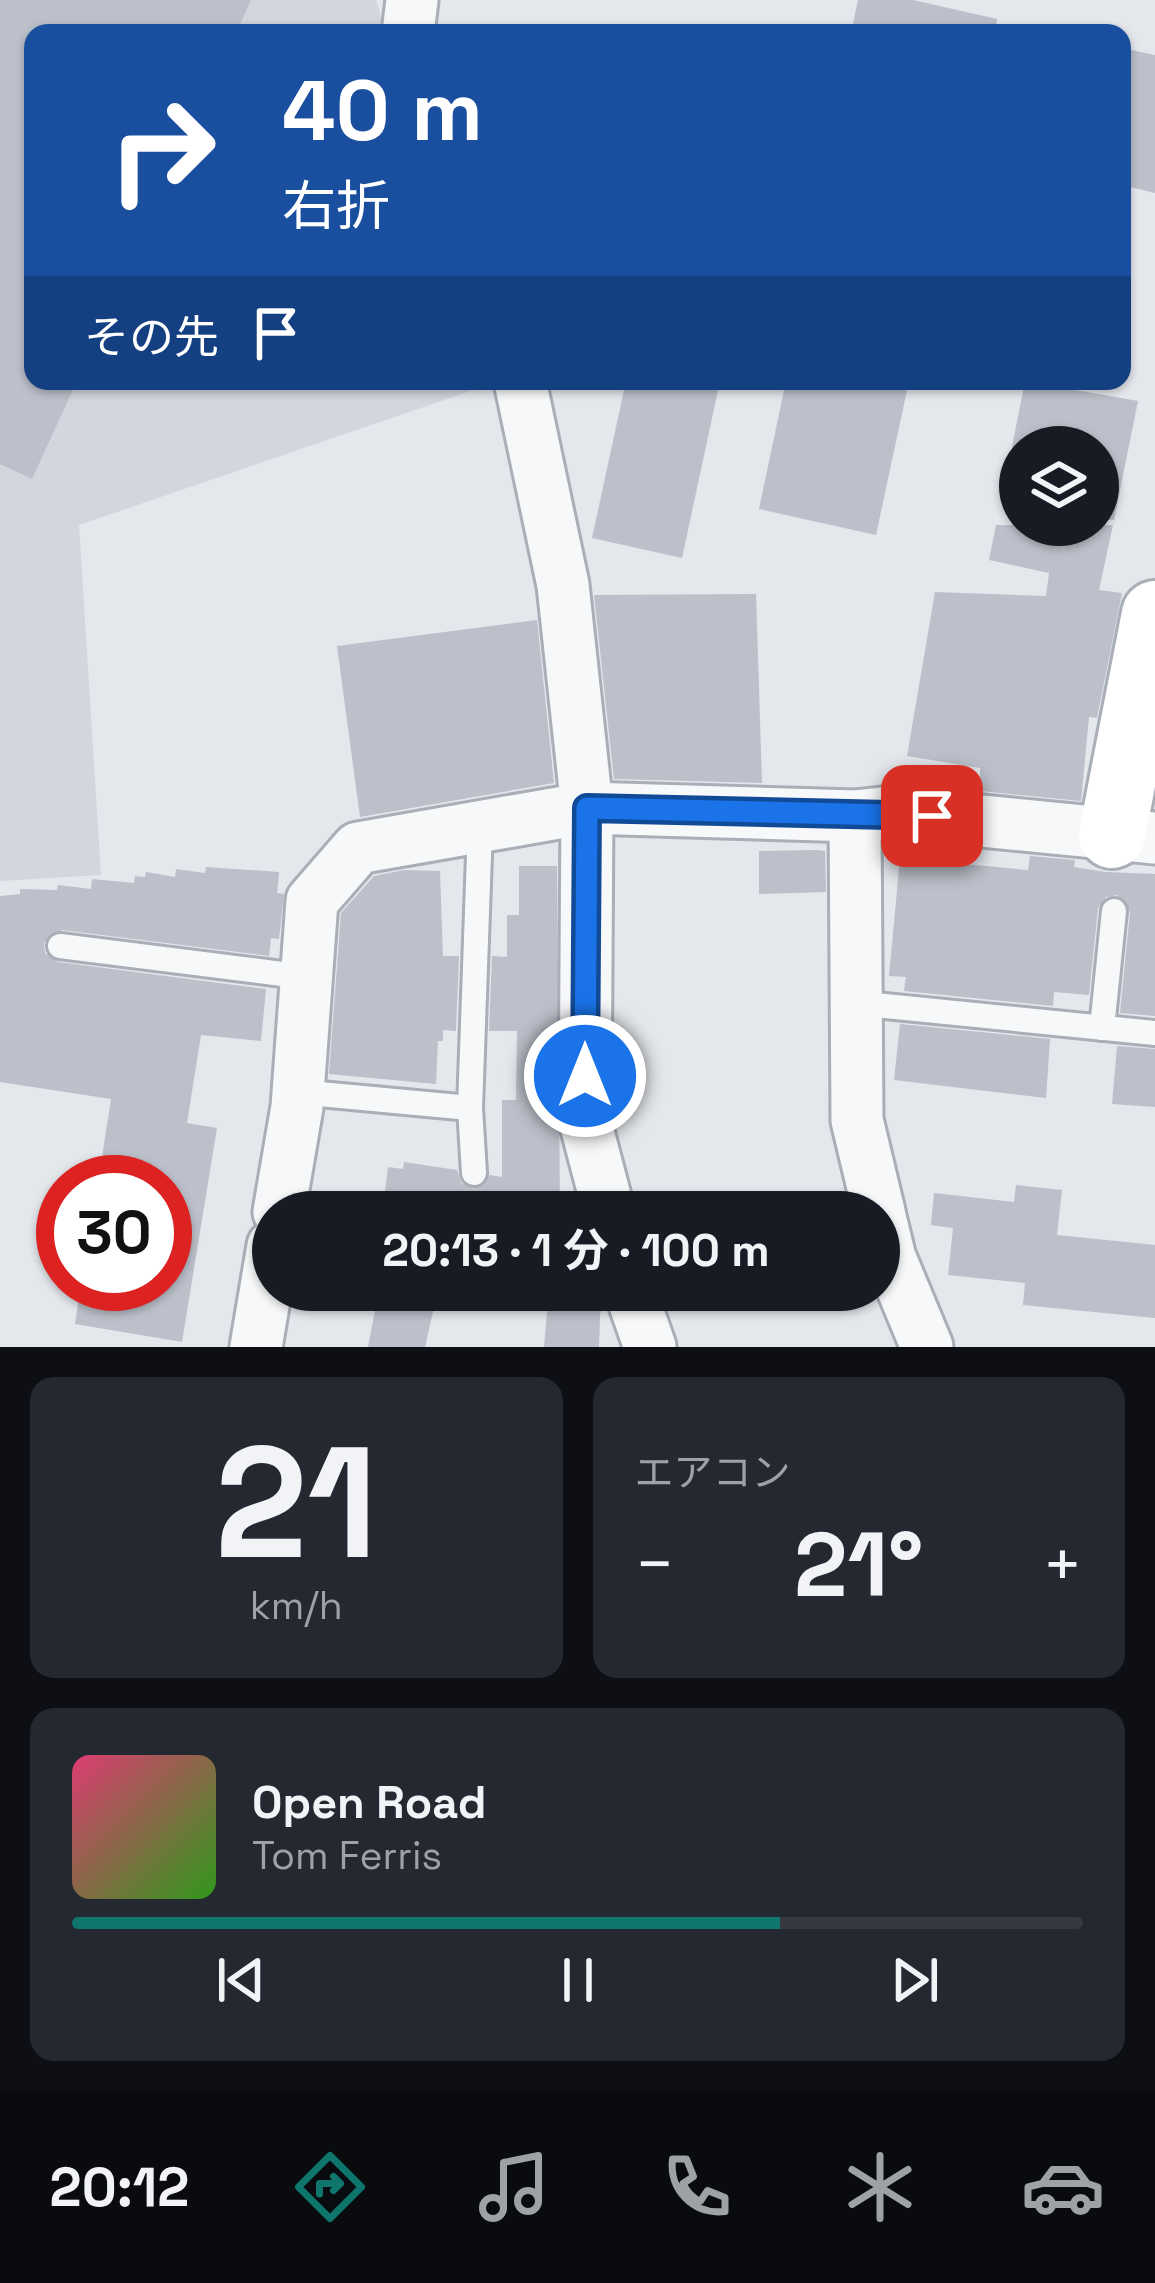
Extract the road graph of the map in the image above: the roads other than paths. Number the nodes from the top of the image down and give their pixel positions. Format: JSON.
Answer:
{"nodes":[{"id":1,"x":522,"y":390,"type":"edge"},
{"id":2,"x":1155,"y":614,"type":"edge"},
{"id":3,"x":587,"y":808,"type":"junction"},
{"id":4,"x":855,"y":816,"type":"junction"},
{"id":5,"x":480,"y":826,"type":"junction"},
{"id":6,"x":1134,"y":836,"type":"edge"},
{"id":7,"x":1114,"y":911,"type":"dead end"},
{"id":8,"x":60,"y":946,"type":"dead end"},
{"id":9,"x":306,"y":977,"type":"junction"},
{"id":10,"x":855,"y":1003,"type":"junction"},
{"id":11,"x":1102,"y":1028,"type":"junction"},
{"id":12,"x":1155,"y":1033,"type":"edge"},
{"id":13,"x":298,"y":1092,"type":"junction"},
{"id":14,"x":470,"y":1108,"type":"junction"},
{"id":15,"x":474,"y":1173,"type":"dead end"},
{"id":16,"x":282,"y":1191,"type":"edge"},
{"id":17,"x":603,"y":1191,"type":"edge"},
{"id":18,"x":874,"y":1191,"type":"edge"},
{"id":19,"x":900,"y":1282,"type":"edge"},
{"id":20,"x":262,"y":1311,"type":"edge"},
{"id":21,"x":637,"y":1311,"type":"edge"},
{"id":22,"x":256,"y":1347,"type":"edge"},
{"id":23,"x":650,"y":1347,"type":"edge"},
{"id":24,"x":927,"y":1347,"type":"edge"}],
"edges":[{"from":1,"to":3,"type":"street"},
{"from":2,"to":6,"type":"street"},
{"from":3,"to":4,"type":"street"},
{"from":3,"to":5,"type":"street"},
{"from":3,"to":17,"type":"street"},
{"from":4,"to":6,"type":"street"},
{"from":4,"to":10,"type":"street"},
{"from":5,"to":9,"type":"street"},
{"from":5,"to":14,"type":"lane"},
{"from":7,"to":11,"type":"lane"},
{"from":8,"to":9,"type":"lane"},
{"from":9,"to":13,"type":"street"},
{"from":10,"to":11,"type":"lane"},
{"from":10,"to":18,"type":"street"},
{"from":11,"to":12,"type":"lane"},
{"from":13,"to":14,"type":"lane"},
{"from":13,"to":16,"type":"street"},
{"from":14,"to":15,"type":"lane"},
{"from":19,"to":24,"type":"street"},
{"from":20,"to":22,"type":"street"},
{"from":21,"to":23,"type":"street"}]}
